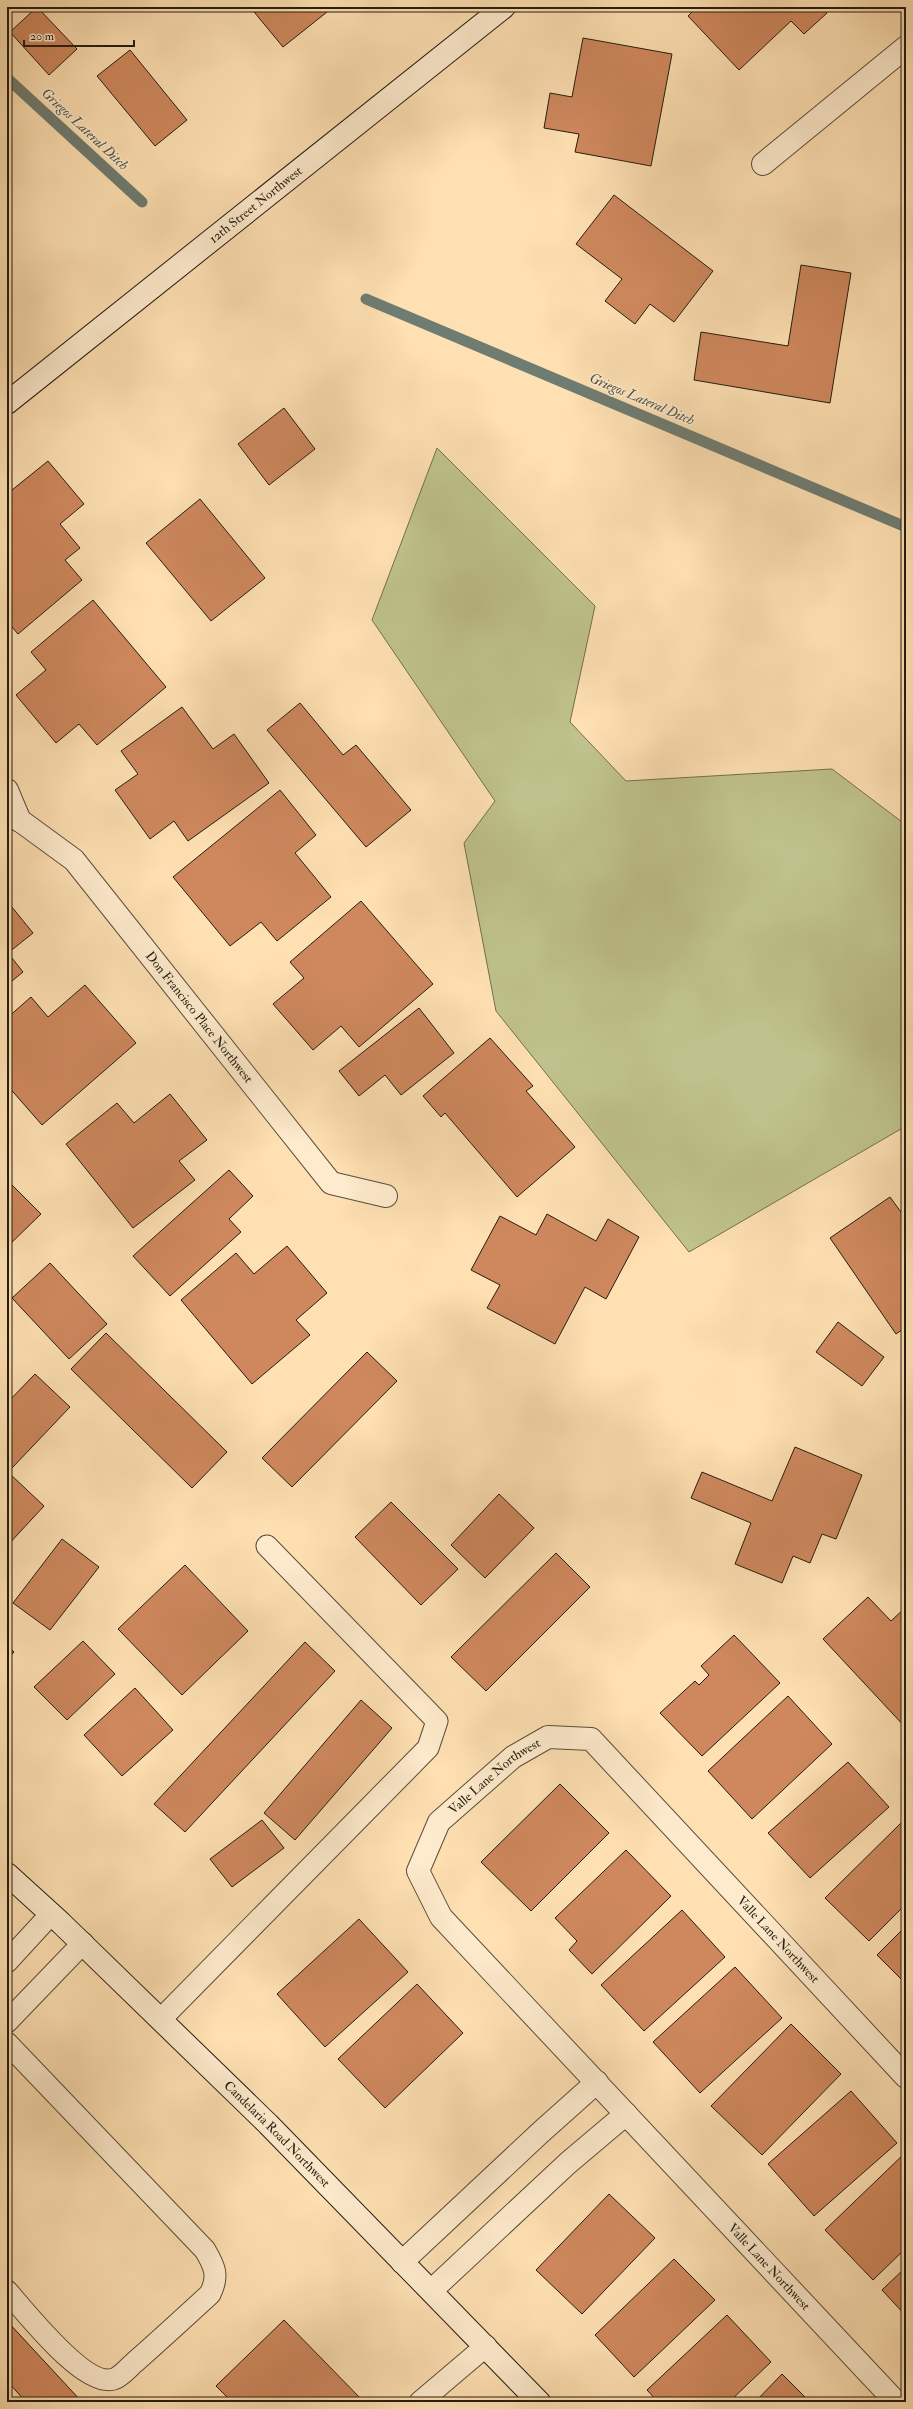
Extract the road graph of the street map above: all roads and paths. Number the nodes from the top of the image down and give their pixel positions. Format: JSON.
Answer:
{"nodes":[{"id":1,"x":504,"y":7,"type":"edge"},
{"id":2,"x":906,"y":47,"type":"edge"},
{"id":3,"x":763,"y":164,"type":"dead end"},
{"id":4,"x":7,"y":403,"type":"edge"},
{"id":5,"x":7,"y":790,"type":"edge"},
{"id":6,"x":13,"y":816,"type":"edge"},
{"id":7,"x":386,"y":1196,"type":"dead end"},
{"id":8,"x":267,"y":1546,"type":"dead end"},
{"id":9,"x":7,"y":1874,"type":"edge"},
{"id":10,"x":51,"y":1914,"type":"junction"},
{"id":11,"x":82,"y":1943,"type":"junction"},
{"id":12,"x":7,"y":1962,"type":"edge"},
{"id":13,"x":161,"y":2019,"type":"junction"},
{"id":14,"x":7,"y":2022,"type":"edge"},
{"id":15,"x":7,"y":2043,"type":"edge"},
{"id":16,"x":906,"y":2077,"type":"edge"},
{"id":17,"x":597,"y":2082,"type":"junction"},
{"id":18,"x":626,"y":2114,"type":"junction"},
{"id":19,"x":402,"y":2262,"type":"junction"},
{"id":20,"x":432,"y":2290,"type":"junction"},
{"id":21,"x":7,"y":2291,"type":"edge"},
{"id":22,"x":486,"y":2346,"type":"junction"},
{"id":23,"x":420,"y":2402,"type":"edge"},
{"id":24,"x":539,"y":2402,"type":"edge"},
{"id":25,"x":896,"y":2402,"type":"edge"}],
"edges":[{"from":1,"to":4,"type":"street","name":"12th Street Northwest"},
{"from":2,"to":3,"type":"street"},
{"from":5,"to":6,"type":"street","name":"Don Francisco Place Northwest"},
{"from":6,"to":7,"type":"street","name":"Don Francisco Place Northwest"},
{"from":8,"to":13,"type":"lane"},
{"from":9,"to":10,"type":"street","name":"Candelaria Road Northwest"},
{"from":10,"to":11,"type":"street","name":"Candelaria Road Northwest"},
{"from":10,"to":12,"type":"lane"},
{"from":11,"to":13,"type":"street","name":"Candelaria Road Northwest"},
{"from":11,"to":14,"type":"lane"},
{"from":13,"to":19,"type":"street","name":"Candelaria Road Northwest"},
{"from":15,"to":21,"type":"lane"},
{"from":16,"to":17,"type":"street","name":"Valle Lane Northwest"},
{"from":17,"to":18,"type":"street","name":"Valle Lane Northwest"},
{"from":17,"to":19,"type":"street"},
{"from":18,"to":20,"type":"street"},
{"from":18,"to":25,"type":"street","name":"Valle Lane Northwest"},
{"from":19,"to":20,"type":"street","name":"Candelaria Road Northwest"},
{"from":20,"to":22,"type":"street","name":"Candelaria Road Northwest"},
{"from":22,"to":23,"type":"lane"},
{"from":22,"to":24,"type":"street","name":"Candelaria Road Northwest"}]}
